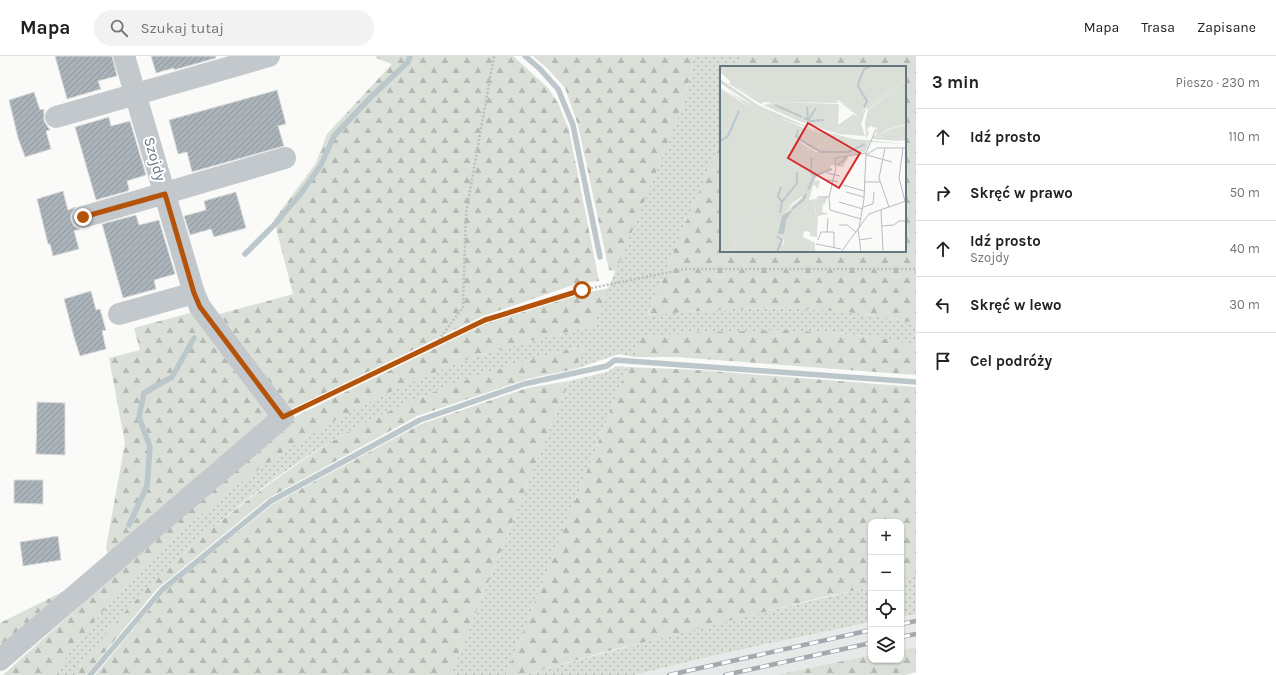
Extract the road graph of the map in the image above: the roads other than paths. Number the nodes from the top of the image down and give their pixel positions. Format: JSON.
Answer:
{"nodes":[{"id":1,"x":124,"y":56,"type":"edge"},
{"id":2,"x":269,"y":56,"type":"edge"},
{"id":3,"x":136,"y":95,"type":"junction"},
{"id":4,"x":56,"y":117,"type":"dead end"},
{"id":5,"x":285,"y":158,"type":"dead end"},
{"id":6,"x":165,"y":194,"type":"junction"},
{"id":7,"x":83,"y":217,"type":"dead end"},
{"id":8,"x":197,"y":300,"type":"junction"},
{"id":9,"x":119,"y":314,"type":"dead end"},
{"id":10,"x":0,"y":660,"type":"edge"}],
"edges":[{"from":1,"to":3,"type":"street","name":"Szojdy"},
{"from":2,"to":3,"type":"street"},
{"from":3,"to":4,"type":"street"},
{"from":3,"to":6,"type":"street","name":"Szojdy"},
{"from":5,"to":6,"type":"street"},
{"from":6,"to":7,"type":"street"},
{"from":6,"to":8,"type":"street","name":"Szojdy"},
{"from":8,"to":9,"type":"street"},
{"from":8,"to":10,"type":"street"}]}
